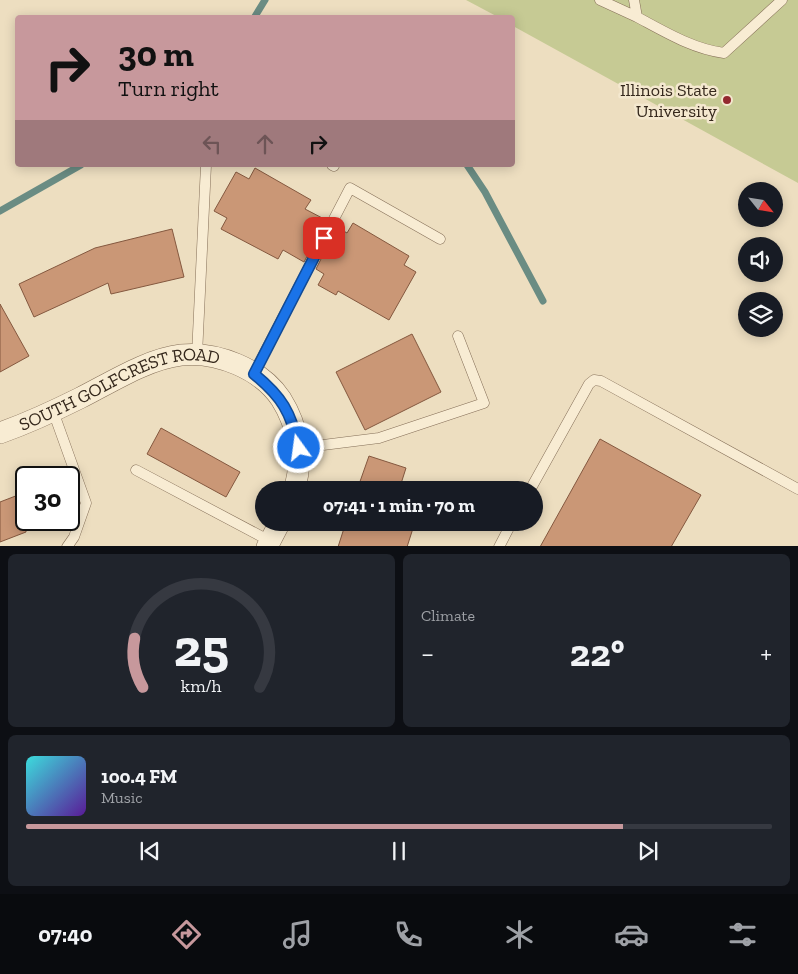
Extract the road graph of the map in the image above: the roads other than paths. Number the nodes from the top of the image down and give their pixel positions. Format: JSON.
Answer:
{"nodes":[{"id":1,"x":600,"y":0,"type":"edge"},
{"id":2,"x":634,"y":0,"type":"edge"},
{"id":3,"x":782,"y":0,"type":"edge"},
{"id":4,"x":637,"y":17,"type":"junction"},
{"id":5,"x":206,"y":167,"type":"edge"},
{"id":6,"x":440,"y":239,"type":"dead end"},
{"id":7,"x":458,"y":336,"type":"dead end"},
{"id":8,"x":197,"y":355,"type":"junction"},
{"id":9,"x":247,"y":370,"type":"junction"},
{"id":10,"x":53,"y":411,"type":"junction"},
{"id":11,"x":0,"y":433,"type":"edge"},
{"id":12,"x":299,"y":448,"type":"junction"},
{"id":13,"x":136,"y":470,"type":"dead end"},
{"id":14,"x":297,"y":481,"type":"edge"},
{"id":15,"x":535,"y":481,"type":"edge"},
{"id":16,"x":798,"y":489,"type":"edge"},
{"id":17,"x":276,"y":531,"type":"edge"},
{"id":18,"x":507,"y":531,"type":"edge"},
{"id":19,"x":269,"y":544,"type":"edge"},
{"id":20,"x":67,"y":546,"type":"edge"},
{"id":21,"x":498,"y":546,"type":"edge"}],
"edges":[{"from":1,"to":4,"type":"lane"},
{"from":2,"to":4,"type":"lane"},
{"from":3,"to":4,"type":"lane"},
{"from":5,"to":8,"type":"lane"},
{"from":6,"to":9,"type":"lane"},
{"from":7,"to":12,"type":"lane"},
{"from":8,"to":9,"type":"street","name":"SOUTH GOLFCREST ROAD"},
{"from":8,"to":10,"type":"street","name":"SOUTH GOLFCREST ROAD"},
{"from":9,"to":12,"type":"street","name":"SOUTH GOLFCREST ROAD"},
{"from":10,"to":11,"type":"street","name":"SOUTH GOLFCREST ROAD"},
{"from":10,"to":20,"type":"lane"},
{"from":12,"to":14,"type":"street","name":"SOUTH GOLFCREST ROAD"},
{"from":13,"to":19,"type":"lane"},
{"from":15,"to":16,"type":"lane"},
{"from":17,"to":19,"type":"street"},
{"from":18,"to":21,"type":"lane"}]}
